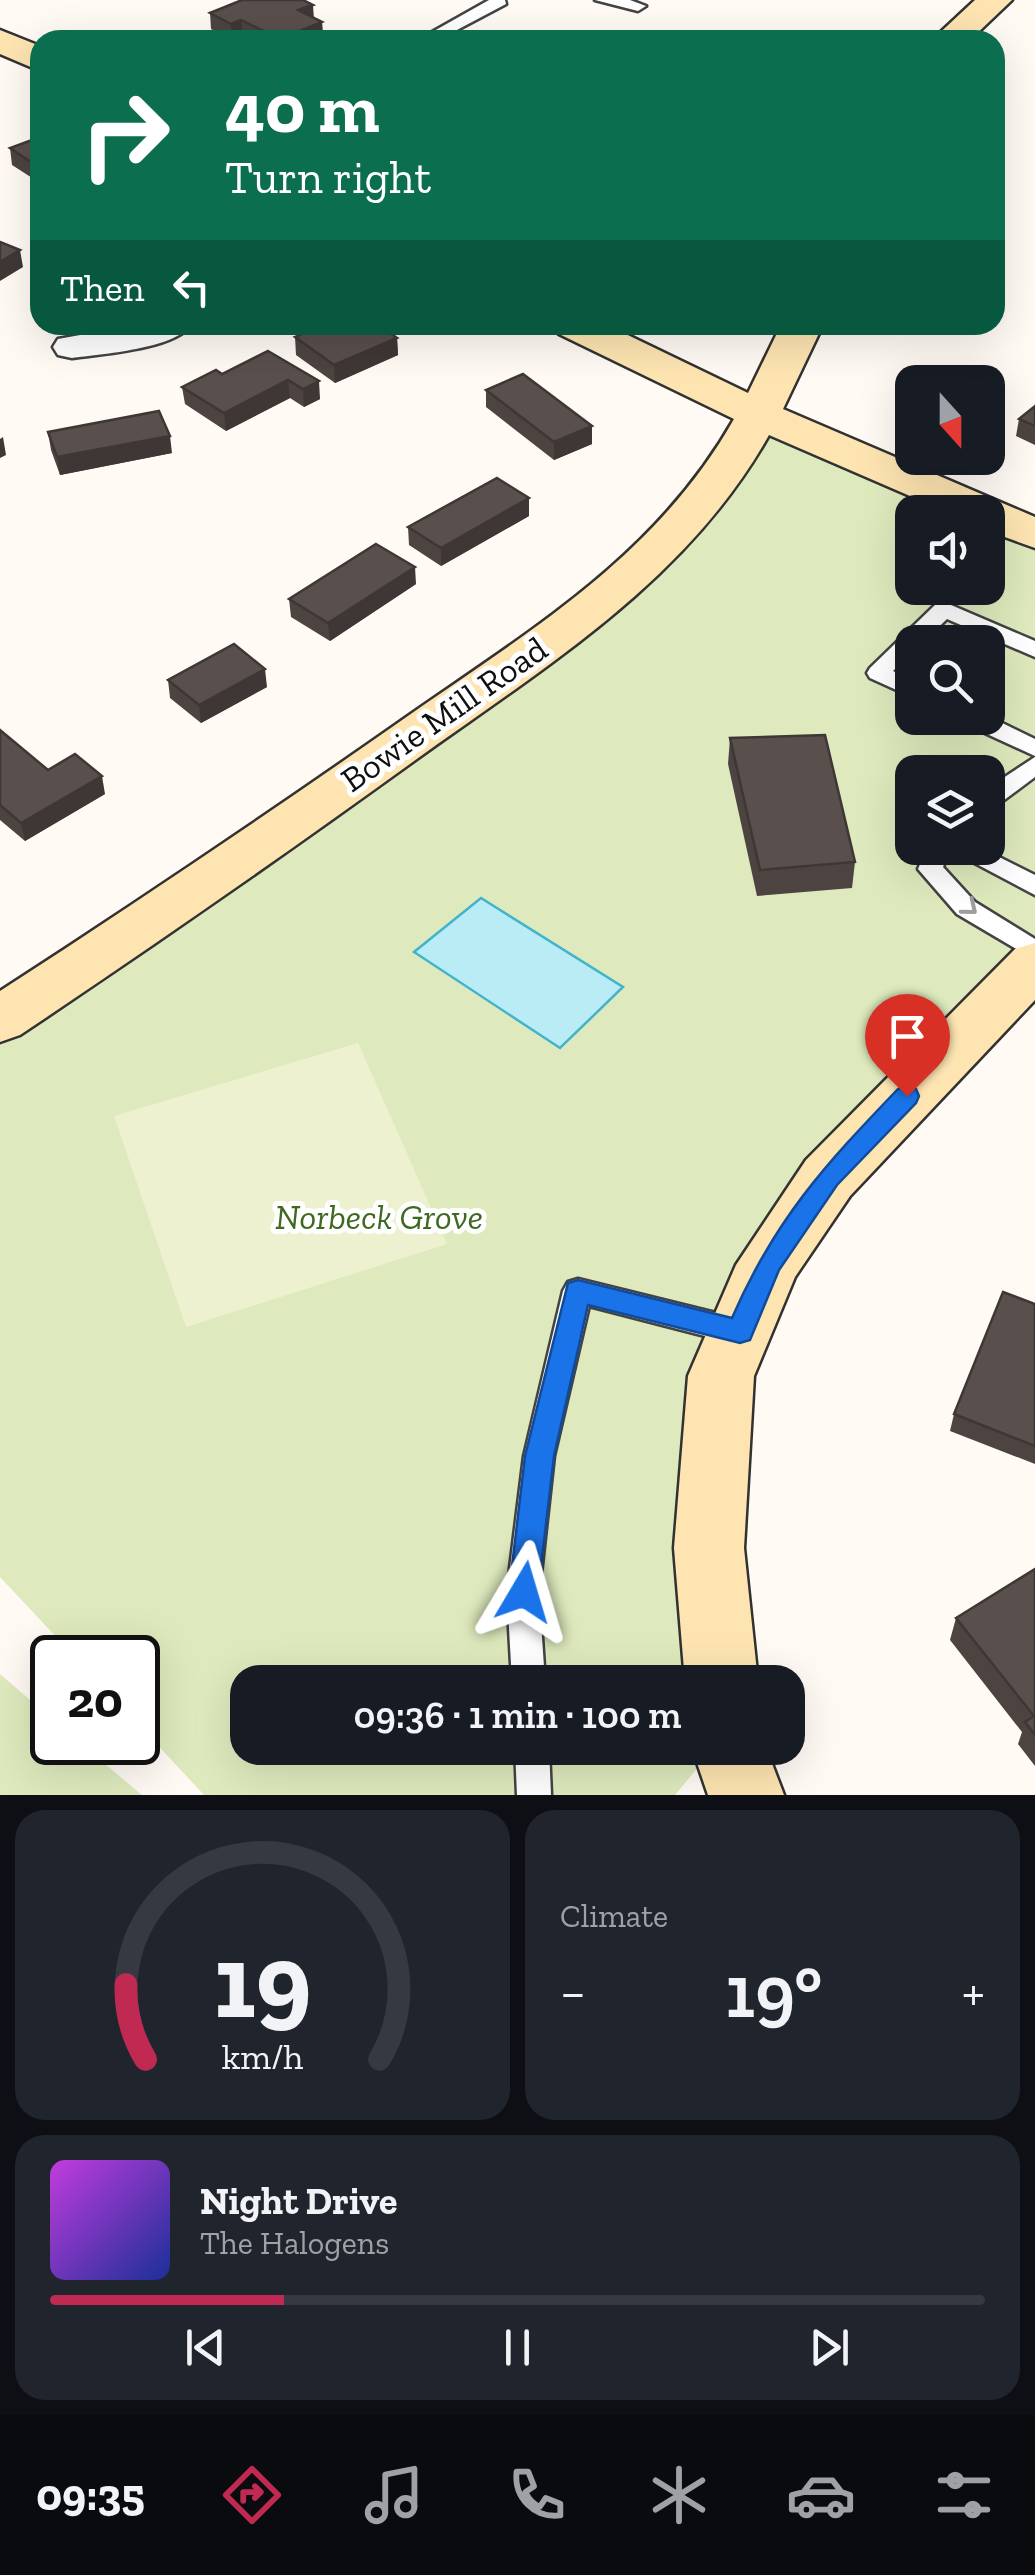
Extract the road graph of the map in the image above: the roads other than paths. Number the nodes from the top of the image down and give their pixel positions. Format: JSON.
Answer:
{"nodes":[{"id":1,"x":520,"y":0,"type":"edge"},
{"id":2,"x":603,"y":0,"type":"edge"},
{"id":3,"x":995,"y":0,"type":"edge"},
{"id":4,"x":497,"y":2,"type":"edge"},
{"id":5,"x":638,"y":6,"type":"dead end"},
{"id":6,"x":445,"y":30,"type":"edge"},
{"id":7,"x":960,"y":30,"type":"edge"},
{"id":8,"x":0,"y":40,"type":"edge"},
{"id":9,"x":30,"y":55,"type":"edge"},
{"id":10,"x":147,"y":335,"type":"edge"},
{"id":11,"x":594,"y":335,"type":"edge"},
{"id":12,"x":797,"y":335,"type":"edge"},
{"id":13,"x":72,"y":347,"type":"dead end"},
{"id":14,"x":760,"y":416,"type":"junction"},
{"id":15,"x":944,"y":495,"type":"edge"},
{"id":16,"x":1005,"y":521,"type":"edge"},
{"id":17,"x":1035,"y":534,"type":"edge"},
{"id":18,"x":928,"y":625,"type":"edge"},
{"id":19,"x":980,"y":625,"type":"edge"},
{"id":20,"x":1005,"y":636,"type":"edge"},
{"id":21,"x":1035,"y":650,"type":"edge"},
{"id":22,"x":895,"y":657,"type":"edge"},
{"id":23,"x":895,"y":682,"type":"edge"},
{"id":24,"x":1005,"y":734,"type":"edge"},
{"id":25,"x":1035,"y":748,"type":"edge"},
{"id":26,"x":1035,"y":765,"type":"edge"},
{"id":27,"x":1005,"y":787,"type":"edge"},
{"id":28,"x":932,"y":865,"type":"edge"},
{"id":29,"x":994,"y":865,"type":"edge"},
{"id":30,"x":1035,"y":886,"type":"edge"},
{"id":31,"x":1035,"y":952,"type":"edge"},
{"id":32,"x":1035,"y":964,"type":"edge"},
{"id":33,"x":5,"y":1010,"type":"edge"},
{"id":34,"x":740,"y":1332,"type":"junction"},
{"id":35,"x":527,"y":1665,"type":"edge"},
{"id":36,"x":719,"y":1665,"type":"edge"},
{"id":37,"x":533,"y":1765,"type":"edge"},
{"id":38,"x":736,"y":1765,"type":"edge"},
{"id":39,"x":534,"y":1795,"type":"edge"},
{"id":40,"x":746,"y":1795,"type":"edge"}],
"edges":[{"from":1,"to":4,"type":"lane"},
{"from":2,"to":5,"type":"lane"},
{"from":3,"to":7,"type":"street"},
{"from":4,"to":6,"type":"lane"},
{"from":8,"to":9,"type":"street"},
{"from":10,"to":13,"type":"street"},
{"from":11,"to":14,"type":"street"},
{"from":12,"to":14,"type":"street","name":"Bowie Mill Road"},
{"from":14,"to":15,"type":"street"},
{"from":14,"to":33,"type":"street","name":"Bowie Mill Road"},
{"from":16,"to":17,"type":"street"},
{"from":18,"to":19,"type":"lane"},
{"from":20,"to":21,"type":"lane"},
{"from":22,"to":23,"type":"lane"},
{"from":24,"to":25,"type":"lane"},
{"from":26,"to":27,"type":"lane"},
{"from":28,"to":31,"type":"lane","one_way":true},
{"from":29,"to":30,"type":"lane"},
{"from":32,"to":34,"type":"street"},
{"from":34,"to":35,"type":"lane"},
{"from":34,"to":36,"type":"street"},
{"from":37,"to":39,"type":"lane"},
{"from":38,"to":40,"type":"street"}]}
